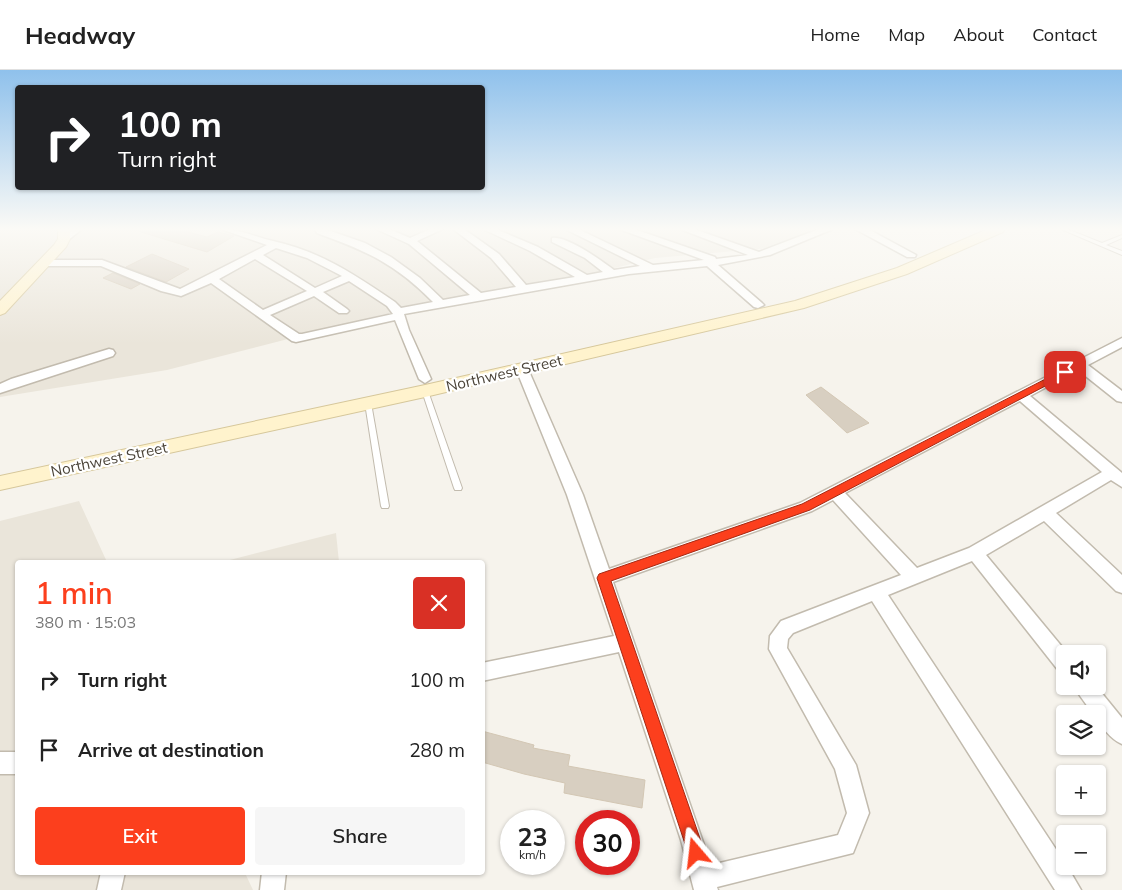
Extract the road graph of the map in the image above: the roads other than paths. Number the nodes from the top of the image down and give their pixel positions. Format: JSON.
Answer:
{"nodes":[{"id":1,"x":32,"y":267,"type":"edge"},
{"id":2,"x":37,"y":267,"type":"edge"},
{"id":3,"x":115,"y":267,"type":"edge"},
{"id":4,"x":232,"y":267,"type":"edge"},
{"id":5,"x":275,"y":267,"type":"edge"},
{"id":6,"x":332,"y":267,"type":"edge"},
{"id":7,"x":397,"y":267,"type":"edge"},
{"id":8,"x":442,"y":267,"type":"edge"},
{"id":9,"x":505,"y":267,"type":"edge"},
{"id":10,"x":566,"y":267,"type":"edge"},
{"id":11,"x":603,"y":267,"type":"edge"},
{"id":12,"x":659,"y":267,"type":"edge"},
{"id":13,"x":718,"y":267,"type":"edge"},
{"id":14,"x":878,"y":267,"type":"edge"},
{"id":15,"x":911,"y":267,"type":"edge"},
{"id":16,"x":652,"y":268,"type":"joint"},
{"id":17,"x":612,"y":274,"type":"junction"},
{"id":18,"x":24,"y":276,"type":"junction"},
{"id":19,"x":350,"y":277,"type":"junction"},
{"id":20,"x":212,"y":278,"type":"junction"},
{"id":21,"x":586,"y":279,"type":"junction"},
{"id":22,"x":523,"y":289,"type":"junction"},
{"id":23,"x":315,"y":291,"type":"junction"},
{"id":24,"x":478,"y":296,"type":"junction"},
{"id":25,"x":0,"y":299,"type":"edge"},
{"id":26,"x":441,"y":304,"type":"junction"},
{"id":27,"x":758,"y":305,"type":"junction"},
{"id":28,"x":0,"y":310,"type":"edge"},
{"id":29,"x":342,"y":311,"type":"dead end"},
{"id":30,"x":262,"y":314,"type":"junction"},
{"id":31,"x":399,"y":314,"type":"junction"},
{"id":32,"x":1122,"y":342,"type":"edge"},
{"id":33,"x":109,"y":353,"type":"dead end"},
{"id":34,"x":1079,"y":364,"type":"junction"},
{"id":35,"x":522,"y":368,"type":"junction"},
{"id":36,"x":425,"y":385,"type":"junction"},
{"id":37,"x":0,"y":389,"type":"edge"},
{"id":38,"x":1020,"y":395,"type":"junction"},
{"id":39,"x":1122,"y":398,"type":"edge"},
{"id":40,"x":368,"y":403,"type":"junction"},
{"id":41,"x":0,"y":470,"type":"edge"},
{"id":42,"x":1119,"y":478,"type":"edge"},
{"id":43,"x":0,"y":483,"type":"edge"},
{"id":44,"x":458,"y":488,"type":"dead end"},
{"id":45,"x":835,"y":492,"type":"junction"},
{"id":46,"x":385,"y":506,"type":"dead end"},
{"id":47,"x":1044,"y":512,"type":"junction"},
{"id":48,"x":975,"y":553,"type":"junction"},
{"id":49,"x":914,"y":577,"type":"junction"},
{"id":50,"x":604,"y":578,"type":"junction"},
{"id":51,"x":1122,"y":586,"type":"edge"},
{"id":52,"x":876,"y":592,"type":"junction"},
{"id":53,"x":625,"y":642,"type":"junction"},
{"id":54,"x":1056,"y":653,"type":"edge"},
{"id":55,"x":485,"y":671,"type":"edge"},
{"id":56,"x":1090,"y":695,"type":"edge"},
{"id":57,"x":1122,"y":734,"type":"edge"},
{"id":58,"x":0,"y":763,"type":"edge"},
{"id":59,"x":15,"y":763,"type":"edge"},
{"id":60,"x":112,"y":875,"type":"edge"},
{"id":61,"x":274,"y":875,"type":"edge"},
{"id":62,"x":705,"y":885,"type":"edge"},
{"id":63,"x":109,"y":890,"type":"edge"},
{"id":64,"x":272,"y":890,"type":"edge"},
{"id":65,"x":1069,"y":890,"type":"edge"}],
"edges":[{"from":1,"to":18,"type":"main road"},
{"from":2,"to":18,"type":"main road"},
{"from":3,"to":20,"type":"street"},
{"from":4,"to":20,"type":"street"},
{"from":5,"to":23,"type":"street"},
{"from":6,"to":19,"type":"street"},
{"from":7,"to":26,"type":"street"},
{"from":8,"to":24,"type":"street"},
{"from":9,"to":22,"type":"street"},
{"from":10,"to":21,"type":"street"},
{"from":11,"to":17,"type":"street"},
{"from":12,"to":16,"type":"street"},
{"from":13,"to":27,"type":"street"},
{"from":14,"to":27,"type":"main road","name":"Northwest Street"},
{"from":15,"to":35,"type":"main road","name":"Northwest Street"},
{"from":16,"to":17,"type":"street"},
{"from":17,"to":21,"type":"street"},
{"from":18,"to":25,"type":"main road"},
{"from":18,"to":28,"type":"main road"},
{"from":19,"to":23,"type":"street"},
{"from":19,"to":31,"type":"street"},
{"from":20,"to":30,"type":"street"},
{"from":21,"to":22,"type":"street"},
{"from":22,"to":24,"type":"street"},
{"from":23,"to":29,"type":"street"},
{"from":23,"to":30,"type":"street"},
{"from":24,"to":26,"type":"street"},
{"from":26,"to":31,"type":"street"},
{"from":27,"to":36,"type":"main road","name":"Northwest Street"},
{"from":30,"to":31,"type":"street"},
{"from":31,"to":36,"type":"street"},
{"from":32,"to":34,"type":"street"},
{"from":33,"to":37,"type":"street"},
{"from":34,"to":38,"type":"street"},
{"from":34,"to":39,"type":"street"},
{"from":35,"to":36,"type":"main road","name":"Northwest Street"},
{"from":35,"to":50,"type":"street"},
{"from":36,"to":40,"type":"main road","name":"Northwest Street"},
{"from":36,"to":41,"type":"main road","name":"Northwest Street"},
{"from":36,"to":44,"type":"lane"},
{"from":38,"to":42,"type":"street"},
{"from":38,"to":45,"type":"street"},
{"from":40,"to":43,"type":"main road","name":"Northwest Street"},
{"from":40,"to":46,"type":"lane"},
{"from":42,"to":47,"type":"street"},
{"from":45,"to":49,"type":"street"},
{"from":45,"to":50,"type":"street"},
{"from":47,"to":48,"type":"street"},
{"from":47,"to":51,"type":"street"},
{"from":48,"to":49,"type":"street"},
{"from":48,"to":54,"type":"street"},
{"from":49,"to":52,"type":"street"},
{"from":50,"to":53,"type":"street"},
{"from":52,"to":62,"type":"street"},
{"from":52,"to":65,"type":"street"},
{"from":53,"to":55,"type":"street"},
{"from":53,"to":62,"type":"street"},
{"from":56,"to":57,"type":"street"},
{"from":58,"to":59,"type":"street"},
{"from":60,"to":63,"type":"street"},
{"from":61,"to":64,"type":"street"}]}
